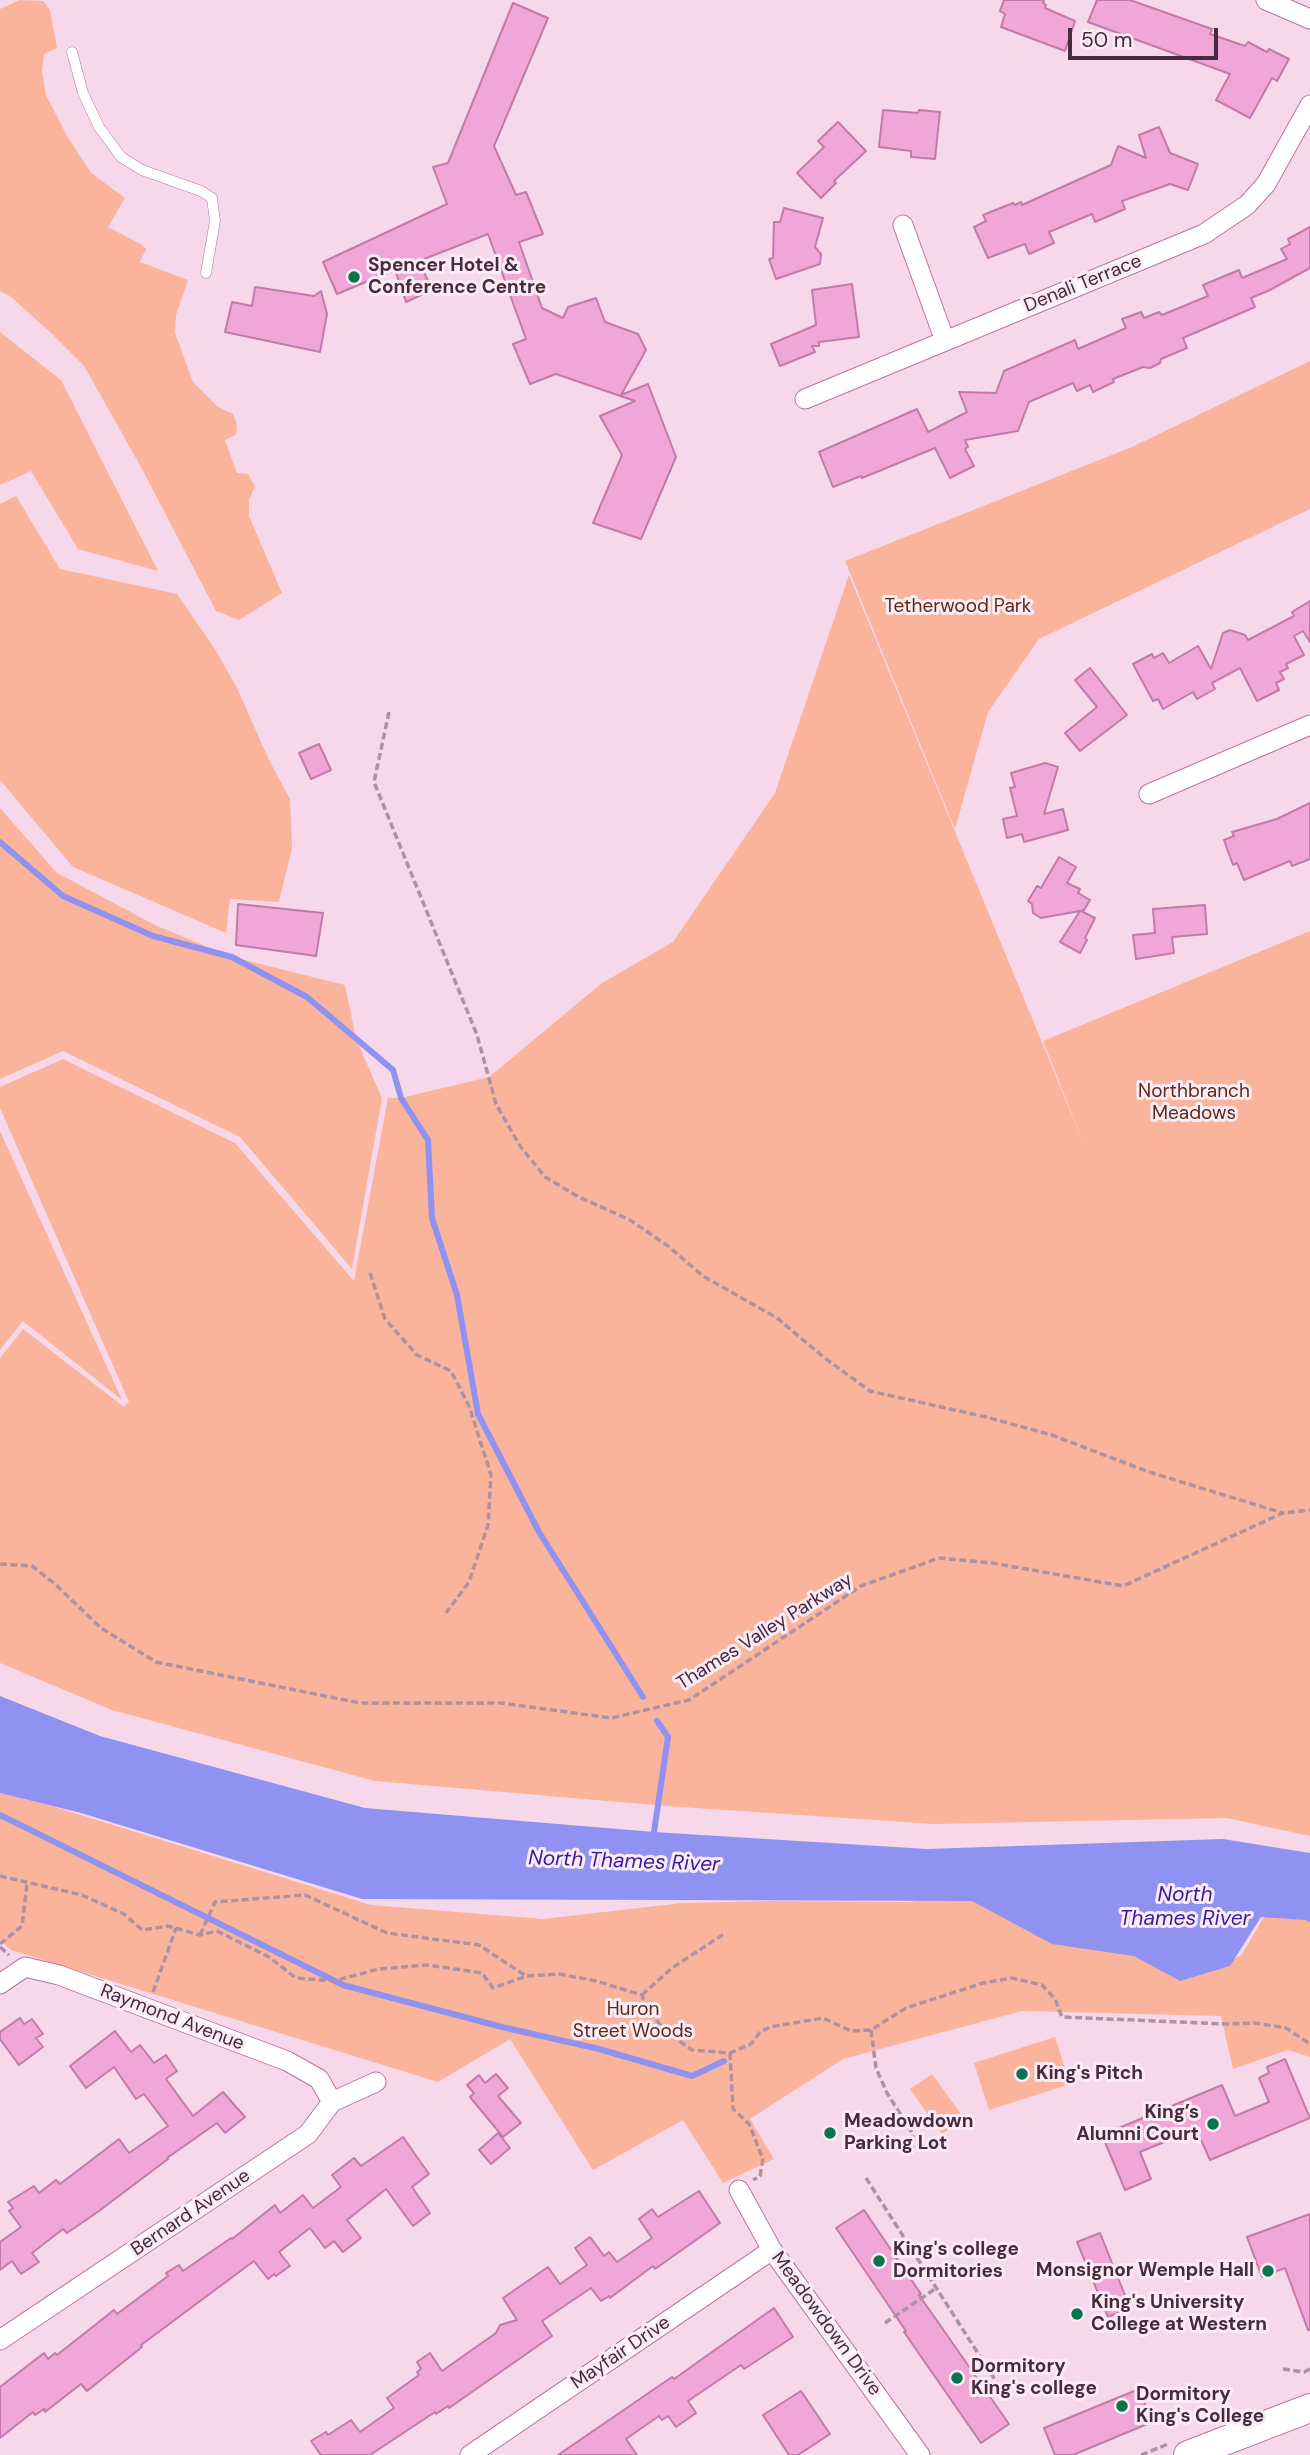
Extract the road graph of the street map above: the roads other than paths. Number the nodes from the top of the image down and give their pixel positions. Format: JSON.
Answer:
{"nodes":[{"id":1,"x":1266,"y":0,"type":"edge"},
{"id":2,"x":1310,"y":19,"type":"edge"},
{"id":3,"x":72,"y":52,"type":"dead end"},
{"id":4,"x":1310,"y":105,"type":"edge"},
{"id":5,"x":903,"y":225,"type":"dead end"},
{"id":6,"x":206,"y":273,"type":"dead end"},
{"id":7,"x":945,"y":341,"type":"junction"},
{"id":8,"x":804,"y":399,"type":"dead end"},
{"id":9,"x":1310,"y":725,"type":"edge"},
{"id":10,"x":1149,"y":794,"type":"dead end"},
{"id":11,"x":0,"y":1984,"type":"edge"},
{"id":12,"x":376,"y":2082,"type":"dead end"},
{"id":13,"x":332,"y":2102,"type":"junction"},
{"id":14,"x":739,"y":2190,"type":"road end"},
{"id":15,"x":772,"y":2250,"type":"junction"},
{"id":16,"x":0,"y":2340,"type":"edge"},
{"id":17,"x":1310,"y":2408,"type":"edge"},
{"id":18,"x":470,"y":2455,"type":"edge"},
{"id":19,"x":920,"y":2455,"type":"edge"},
{"id":20,"x":1188,"y":2455,"type":"edge"}],
"edges":[{"from":1,"to":2,"type":"street"},
{"from":3,"to":6,"type":"lane"},
{"from":4,"to":7,"type":"street","name":"Denali Terrace"},
{"from":5,"to":7,"type":"street"},
{"from":7,"to":8,"type":"street","name":"Denali Terrace"},
{"from":9,"to":10,"type":"street"},
{"from":11,"to":13,"type":"street","name":"Raymond Avenue"},
{"from":12,"to":13,"type":"street","name":"Bernard Avenue"},
{"from":13,"to":16,"type":"street","name":"Bernard Avenue"},
{"from":14,"to":15,"type":"street","name":"Meadowdown Drive"},
{"from":15,"to":18,"type":"street","name":"Mayfair Drive"},
{"from":15,"to":19,"type":"street","name":"Meadowdown Drive"},
{"from":17,"to":20,"type":"street"}]}
